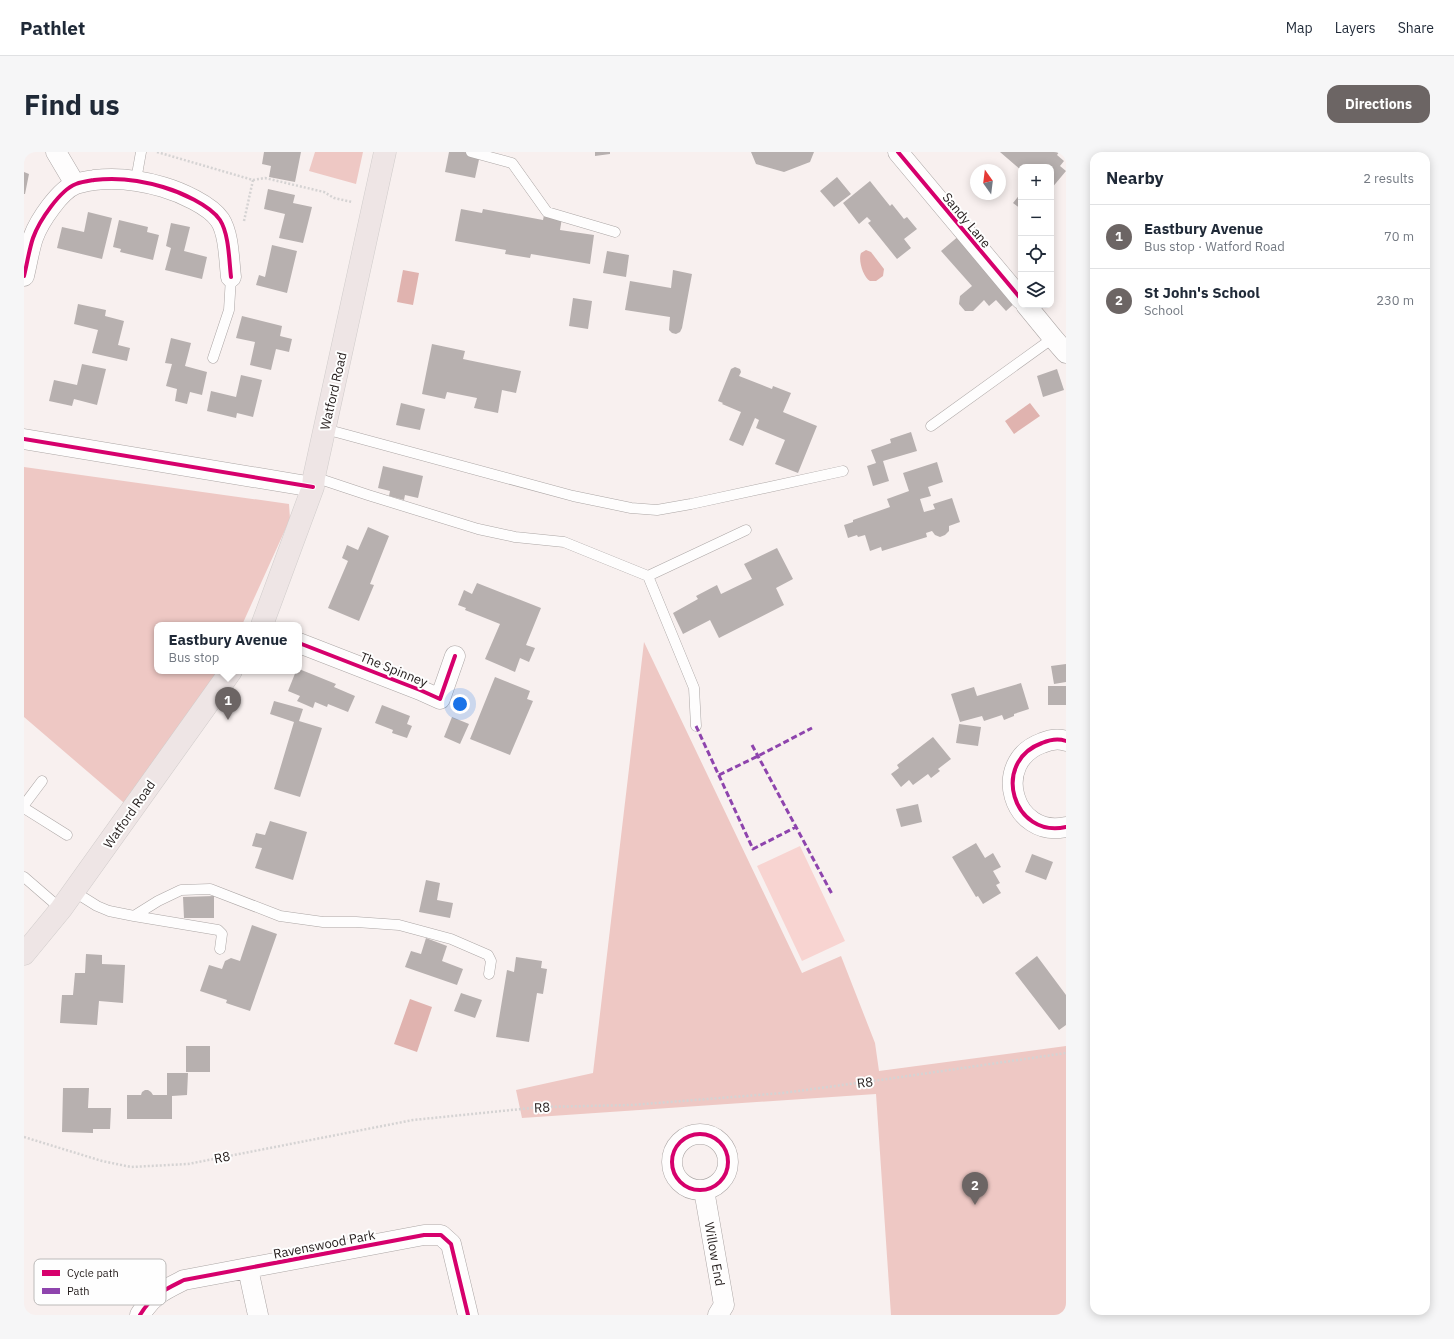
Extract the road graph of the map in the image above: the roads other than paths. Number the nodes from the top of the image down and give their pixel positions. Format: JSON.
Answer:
{"nodes":[{"id":1,"x":56,"y":152,"type":"edge"},
{"id":2,"x":141,"y":152,"type":"edge"},
{"id":3,"x":385,"y":152,"type":"edge"},
{"id":4,"x":472,"y":152,"type":"edge"},
{"id":5,"x":898,"y":152,"type":"edge"},
{"id":6,"x":136,"y":180,"type":"junction"},
{"id":7,"x":75,"y":184,"type":"junction"},
{"id":8,"x":615,"y":232,"type":"dead end"},
{"id":9,"x":24,"y":276,"type":"edge"},
{"id":10,"x":231,"y":277,"type":"joint"},
{"id":11,"x":1018,"y":295,"type":"edge"},
{"id":12,"x":1028,"y":308,"type":"edge"},
{"id":13,"x":1053,"y":338,"type":"junction"},
{"id":14,"x":1066,"y":353,"type":"edge"},
{"id":15,"x":213,"y":358,"type":"dead end"},
{"id":16,"x":931,"y":426,"type":"dead end"},
{"id":17,"x":325,"y":429,"type":"junction"},
{"id":18,"x":24,"y":439,"type":"edge"},
{"id":19,"x":843,"y":471,"type":"dead end"},
{"id":20,"x":313,"y":482,"type":"junction"},
{"id":21,"x":746,"y":530,"type":"dead end"},
{"id":22,"x":648,"y":576,"type":"junction"},
{"id":23,"x":263,"y":622,"type":"edge"},
{"id":24,"x":302,"y":644,"type":"edge"},
{"id":25,"x":455,"y":656,"type":"dead end"},
{"id":26,"x":229,"y":674,"type":"edge"},
{"id":27,"x":696,"y":726,"type":"dead end"},
{"id":28,"x":1066,"y":741,"type":"edge"},
{"id":29,"x":42,"y":781,"type":"dead end"},
{"id":30,"x":24,"y":806,"type":"edge"},
{"id":31,"x":1066,"y":827,"type":"edge"},
{"id":32,"x":67,"y":835,"type":"dead end"},
{"id":33,"x":24,"y":877,"type":"edge"},
{"id":34,"x":74,"y":891,"type":"junction"},
{"id":35,"x":61,"y":910,"type":"junction"},
{"id":36,"x":134,"y":916,"type":"junction"},
{"id":37,"x":220,"y":949,"type":"dead end"},
{"id":38,"x":24,"y":954,"type":"edge"},
{"id":39,"x":489,"y":974,"type":"dead end"},
{"id":40,"x":704,"y":1190,"type":"dead end"},
{"id":41,"x":248,"y":1269,"type":"junction"},
{"id":42,"x":166,"y":1289,"type":"edge"},
{"id":43,"x":146,"y":1305,"type":"edge"},
{"id":44,"x":140,"y":1315,"type":"edge"},
{"id":45,"x":258,"y":1315,"type":"edge"},
{"id":46,"x":468,"y":1315,"type":"edge"},
{"id":47,"x":718,"y":1315,"type":"edge"}],
"edges":[{"from":1,"to":7,"type":"street"},
{"from":2,"to":6,"type":"lane"},
{"from":3,"to":17,"type":"main road","name":"Watford Road"},
{"from":4,"to":8,"type":"lane"},
{"from":5,"to":11,"type":"street","name":"Sandy Lane"},
{"from":6,"to":7,"type":"street"},
{"from":6,"to":10,"type":"street"},
{"from":7,"to":9,"type":"street"},
{"from":10,"to":15,"type":"lane"},
{"from":12,"to":13,"type":"street"},
{"from":13,"to":14,"type":"street"},
{"from":13,"to":16,"type":"lane"},
{"from":17,"to":19,"type":"lane"},
{"from":17,"to":20,"type":"main road","name":"Watford Road"},
{"from":18,"to":20,"type":"street"},
{"from":20,"to":22,"type":"lane"},
{"from":20,"to":23,"type":"main road","name":"Watford Road"},
{"from":21,"to":22,"type":"lane"},
{"from":22,"to":27,"type":"lane"},
{"from":24,"to":25,"type":"street","name":"The Spinney"},
{"from":26,"to":34,"type":"main road","name":"Watford Road"},
{"from":28,"to":31,"type":"street"},
{"from":29,"to":30,"type":"lane"},
{"from":30,"to":32,"type":"lane"},
{"from":33,"to":35,"type":"lane"},
{"from":34,"to":35,"type":"main road","name":"Watford Road"},
{"from":34,"to":36,"type":"lane"},
{"from":35,"to":38,"type":"main road","name":"Watford Road"},
{"from":36,"to":37,"type":"lane"},
{"from":36,"to":39,"type":"lane"},
{"from":40,"to":47,"type":"street","name":"Willow End"},
{"from":41,"to":42,"type":"street","name":"Ravenswood Park"},
{"from":41,"to":45,"type":"street"},
{"from":41,"to":46,"type":"street","name":"Ravenswood Park"},
{"from":43,"to":44,"type":"street","name":"Ravenswood Park"}]}
